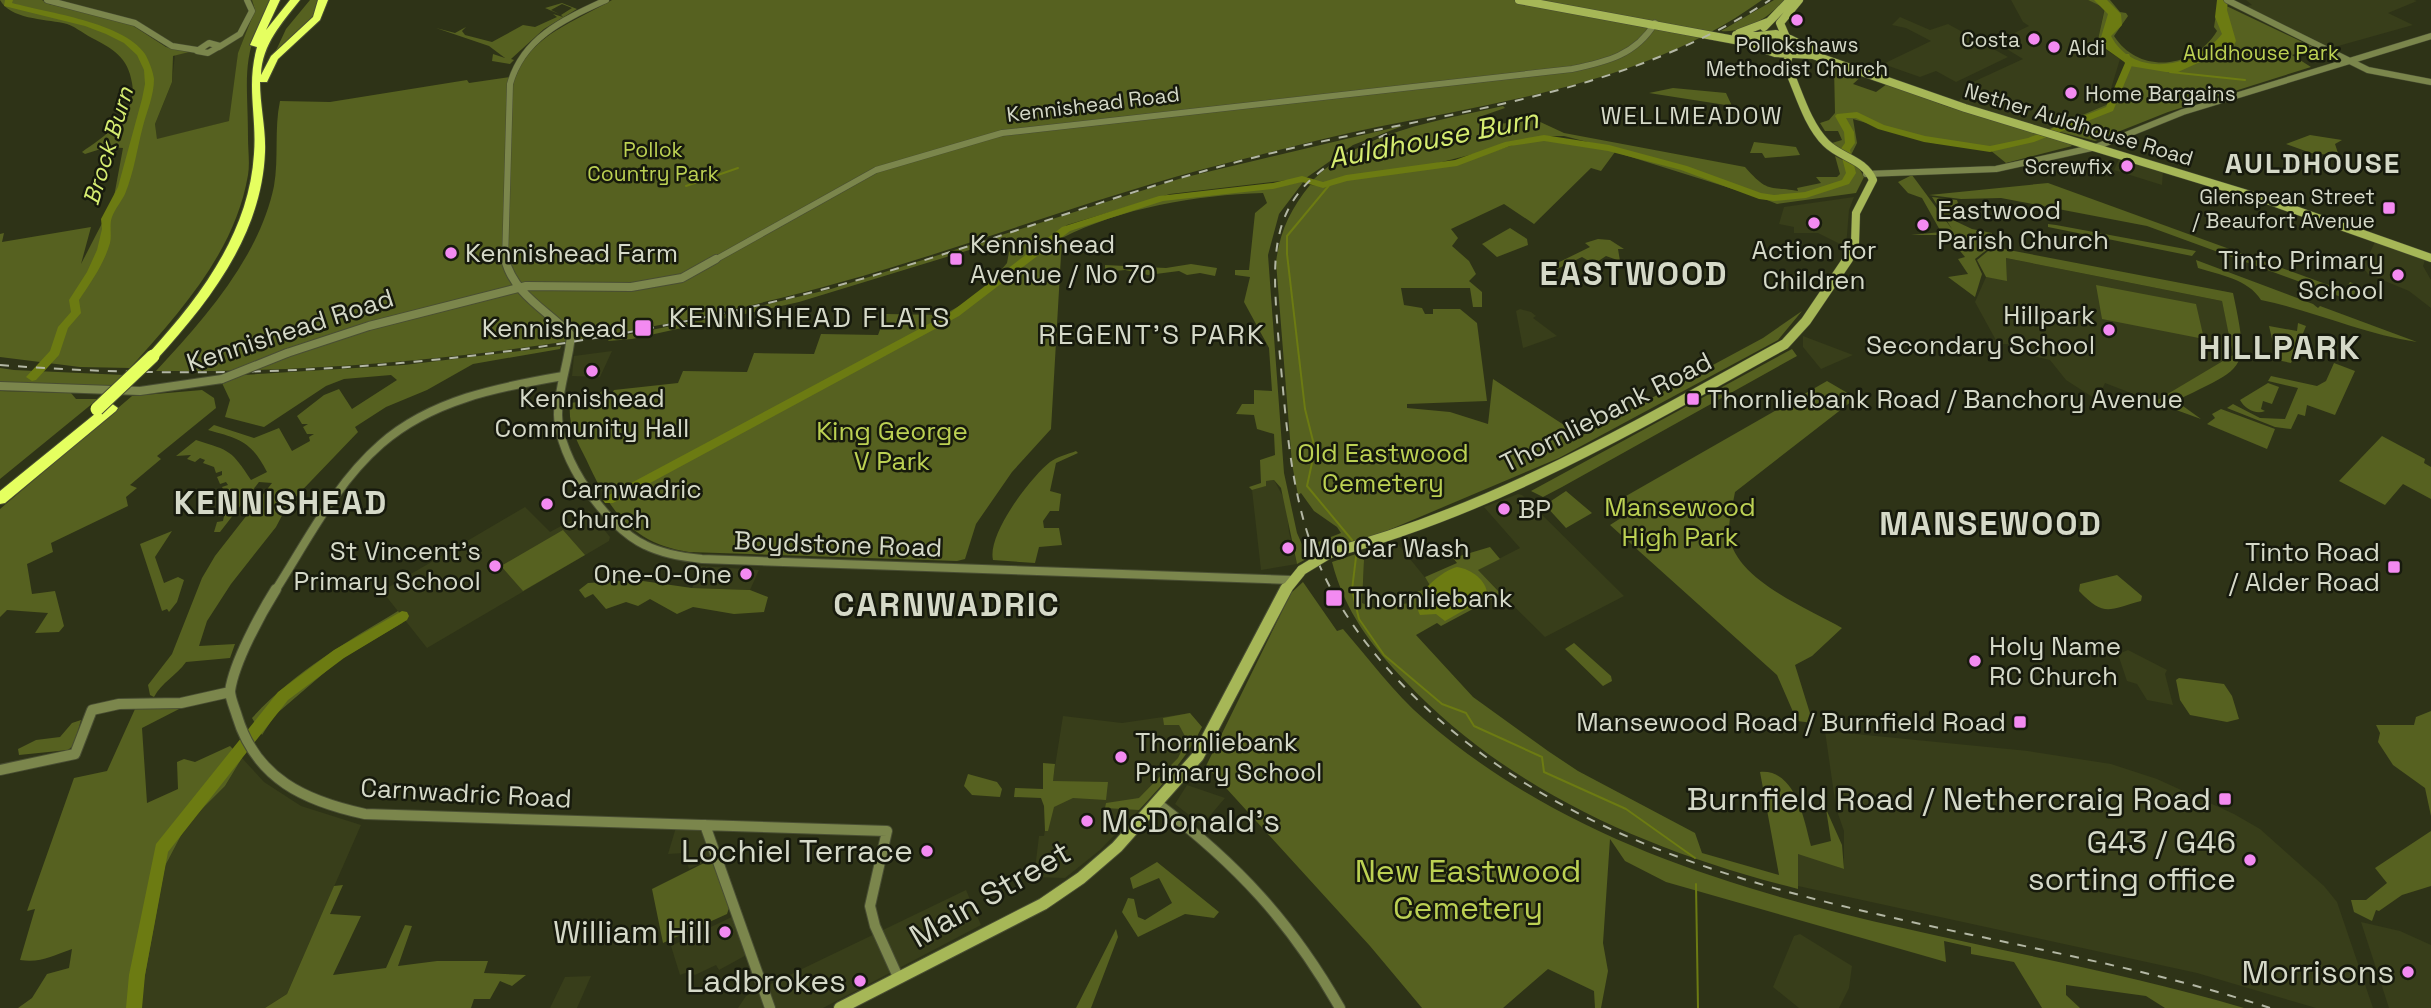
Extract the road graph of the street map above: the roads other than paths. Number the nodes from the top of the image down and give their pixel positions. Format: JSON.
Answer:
{"nodes":[{"id":1,"x":47,"y":0,"type":"edge"},
{"id":2,"x":247,"y":0,"type":"edge"},
{"id":3,"x":275,"y":0,"type":"edge"},
{"id":4,"x":295,"y":0,"type":"edge"},
{"id":5,"x":304,"y":0,"type":"edge"},
{"id":6,"x":323,"y":0,"type":"edge"},
{"id":7,"x":604,"y":0,"type":"edge"},
{"id":8,"x":1519,"y":0,"type":"edge"},
{"id":9,"x":1536,"y":0,"type":"edge"},
{"id":10,"x":1790,"y":0,"type":"edge"},
{"id":11,"x":1799,"y":0,"type":"edge"},
{"id":12,"x":2227,"y":0,"type":"edge"},
{"id":13,"x":1593,"y":13,"type":"junction"},
{"id":14,"x":1769,"y":22,"type":"junction"},
{"id":15,"x":1655,"y":25,"type":"junction"},
{"id":16,"x":1722,"y":34,"type":"junction"},
{"id":17,"x":1758,"y":36,"type":"junction"},
{"id":18,"x":2431,"y":36,"type":"edge"},
{"id":19,"x":1789,"y":38,"type":"junction"},
{"id":20,"x":1760,"y":48,"type":"junction"},
{"id":21,"x":1790,"y":52,"type":"junction"},
{"id":22,"x":2348,"y":61,"type":"junction"},
{"id":23,"x":1847,"y":66,"type":"junction"},
{"id":24,"x":258,"y":82,"type":"junction"},
{"id":25,"x":2431,"y":82,"type":"edge"},
{"id":26,"x":1822,"y":143,"type":"junction"},
{"id":27,"x":2096,"y":146,"type":"junction"},
{"id":28,"x":1869,"y":177,"type":"junction"},
{"id":29,"x":2431,"y":258,"type":"edge"},
{"id":30,"x":549,"y":284,"type":"junction"},
{"id":31,"x":515,"y":288,"type":"junction"},
{"id":32,"x":530,"y":300,"type":"junction"},
{"id":33,"x":563,"y":376,"type":"junction"},
{"id":34,"x":0,"y":386,"type":"edge"},
{"id":35,"x":104,"y":409,"type":"junction"},
{"id":36,"x":0,"y":488,"type":"edge"},
{"id":37,"x":0,"y":499,"type":"edge"},
{"id":38,"x":1291,"y":580,"type":"junction"},
{"id":39,"x":230,"y":692,"type":"junction"},
{"id":40,"x":1226,"y":706,"type":"joint"},
{"id":41,"x":0,"y":770,"type":"edge"},
{"id":42,"x":1158,"y":804,"type":"junction"},
{"id":43,"x":705,"y":825,"type":"junction"},
{"id":44,"x":898,"y":977,"type":"junction"},
{"id":45,"x":770,"y":1008,"type":"edge"},
{"id":46,"x":840,"y":1008,"type":"edge"},
{"id":47,"x":1340,"y":1008,"type":"edge"}],
"edges":[{"from":1,"to":2,"type":"street"},
{"from":3,"to":24,"type":"highway"},
{"from":4,"to":24,"type":"highway"},
{"from":5,"to":24,"type":"highway"},
{"from":6,"to":24,"type":"highway"},
{"from":7,"to":31,"type":"street"},
{"from":8,"to":13,"type":"main road"},
{"from":9,"to":13,"type":"main road"},
{"from":10,"to":14,"type":"main road"},
{"from":11,"to":19,"type":"main road"},
{"from":12,"to":22,"type":"street"},
{"from":13,"to":15,"type":"main road"},
{"from":14,"to":16,"type":"main road"},
{"from":14,"to":17,"type":"main road"},
{"from":15,"to":16,"type":"main road"},
{"from":15,"to":20,"type":"main road","name":"Nether Auldhouse Road"},
{"from":15,"to":30,"type":"street","name":"Kennishead Road"},
{"from":16,"to":17,"type":"main road"},
{"from":17,"to":19,"type":"main road"},
{"from":17,"to":20,"type":"main road"},
{"from":18,"to":22,"type":"street"},
{"from":19,"to":21,"type":"main road"},
{"from":19,"to":23,"type":"main road","name":"Nether Auldhouse Road"},
{"from":20,"to":21,"type":"main road","name":"Nether Auldhouse Road"},
{"from":20,"to":26,"type":"main road"},
{"from":21,"to":23,"type":"main road","name":"Nether Auldhouse Road"},
{"from":21,"to":26,"type":"main road"},
{"from":22,"to":25,"type":"street"},
{"from":22,"to":27,"type":"street"},
{"from":23,"to":27,"type":"main road","name":"Nether Auldhouse Road"},
{"from":24,"to":35,"type":"highway","bridge":true},
{"from":26,"to":28,"type":"main road"},
{"from":27,"to":28,"type":"street"},
{"from":27,"to":29,"type":"main road","name":"Nether Auldhouse Road"},
{"from":28,"to":38,"type":"main road","name":"Thornliebank Road","bridge":true},
{"from":30,"to":31,"type":"street","name":"Kennishead Road"},
{"from":30,"to":32,"type":"street"},
{"from":31,"to":32,"type":"street","name":"Boydstone Road"},
{"from":31,"to":34,"type":"street","name":"Kennishead Road","bridge":true},
{"from":32,"to":33,"type":"street","name":"Boydstone Road"},
{"from":33,"to":38,"type":"street","name":"Boydstone Road"},
{"from":33,"to":39,"type":"street"},
{"from":35,"to":36,"type":"highway"},
{"from":35,"to":37,"type":"highway"},
{"from":38,"to":40,"type":"main road","name":"Thornliebank Road"},
{"from":39,"to":41,"type":"street"},
{"from":39,"to":43,"type":"street","name":"Carnwadric Road"},
{"from":40,"to":42,"type":"main road","name":"Main Street"},
{"from":42,"to":44,"type":"main road","name":"Main Street"},
{"from":42,"to":47,"type":"street"},
{"from":43,"to":44,"type":"street","name":"Carnwadric Road"},
{"from":43,"to":45,"type":"street"},
{"from":44,"to":46,"type":"main road","name":"Main Street"}]}
